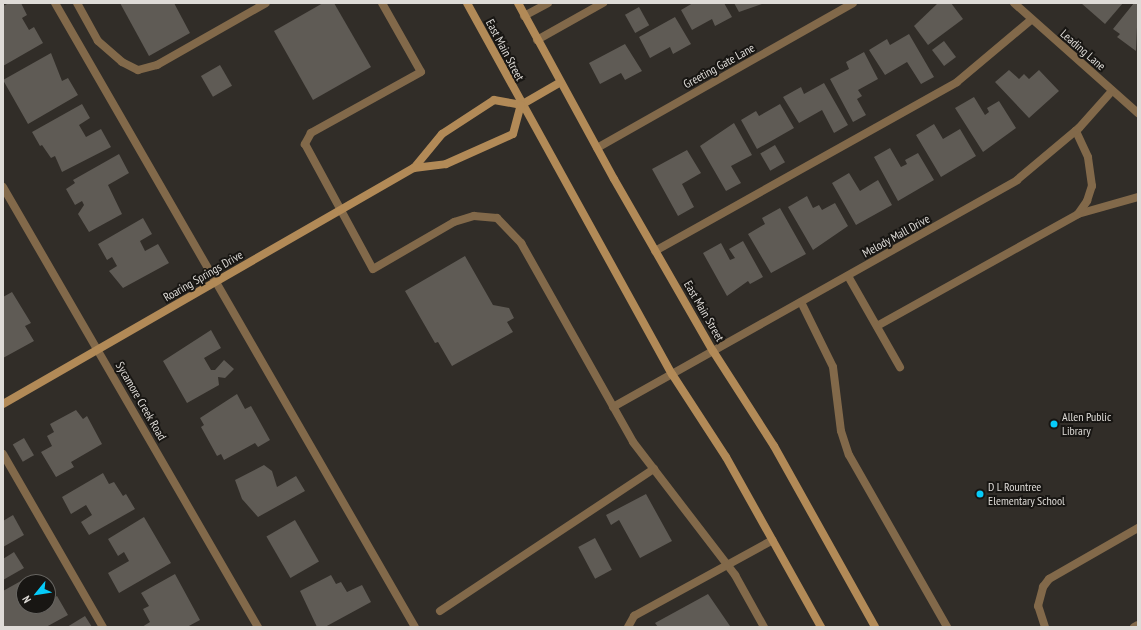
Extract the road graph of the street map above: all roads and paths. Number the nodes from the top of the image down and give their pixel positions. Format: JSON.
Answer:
{"nodes":[{"id":1,"x":55,"y":3,"type":"edge"},
{"id":2,"x":77,"y":3,"type":"edge"},
{"id":3,"x":266,"y":3,"type":"edge"},
{"id":4,"x":382,"y":3,"type":"edge"},
{"id":5,"x":467,"y":3,"type":"edge"},
{"id":6,"x":518,"y":3,"type":"edge"},
{"id":7,"x":548,"y":3,"type":"edge"},
{"id":8,"x":603,"y":3,"type":"edge"},
{"id":9,"x":853,"y":3,"type":"edge"},
{"id":10,"x":1014,"y":3,"type":"edge"},
{"id":11,"x":524,"y":16,"type":"junction"},
{"id":12,"x":1031,"y":20,"type":"junction"},
{"id":13,"x":537,"y":40,"type":"junction"},
{"id":14,"x":560,"y":83,"type":"junction"},
{"id":15,"x":1112,"y":91,"type":"junction"},
{"id":16,"x":521,"y":105,"type":"junction"},
{"id":17,"x":1138,"y":113,"type":"edge"},
{"id":18,"x":1076,"y":131,"type":"junction"},
{"id":19,"x":597,"y":148,"type":"junction"},
{"id":20,"x":414,"y":168,"type":"junction"},
{"id":21,"x":3,"y":187,"type":"edge"},
{"id":22,"x":1138,"y":197,"type":"edge"},
{"id":23,"x":340,"y":211,"type":"junction"},
{"id":24,"x":1078,"y":214,"type":"junction"},
{"id":25,"x":655,"y":251,"type":"junction"},
{"id":26,"x":848,"y":276,"type":"junction"},
{"id":27,"x":216,"y":282,"type":"junction"},
{"id":28,"x":801,"y":302,"type":"junction"},
{"id":29,"x":877,"y":326,"type":"junction"},
{"id":30,"x":97,"y":350,"type":"junction"},
{"id":31,"x":713,"y":351,"type":"junction"},
{"id":32,"x":900,"y":366,"type":"dead end"},
{"id":33,"x":672,"y":374,"type":"junction"},
{"id":34,"x":3,"y":404,"type":"edge"},
{"id":35,"x":613,"y":407,"type":"junction"},
{"id":36,"x":3,"y":454,"type":"edge"},
{"id":37,"x":654,"y":469,"type":"junction"},
{"id":38,"x":1138,"y":528,"type":"edge"},
{"id":39,"x":774,"y":540,"type":"junction"},
{"id":40,"x":728,"y":565,"type":"junction"},
{"id":41,"x":440,"y":611,"type":"dead end"},
{"id":42,"x":1138,"y":625,"type":"edge"},
{"id":43,"x":103,"y":627,"type":"edge"},
{"id":44,"x":258,"y":627,"type":"edge"},
{"id":45,"x":415,"y":627,"type":"edge"},
{"id":46,"x":628,"y":627,"type":"edge"},
{"id":47,"x":764,"y":627,"type":"edge"},
{"id":48,"x":822,"y":627,"type":"edge"},
{"id":49,"x":875,"y":627,"type":"edge"},
{"id":50,"x":947,"y":627,"type":"edge"},
{"id":51,"x":1045,"y":627,"type":"edge"},
{"id":52,"x":1134,"y":627,"type":"edge"}],
"edges":[{"from":1,"to":27,"type":"street"},
{"from":2,"to":3,"type":"street"},
{"from":4,"to":23,"type":"street"},
{"from":5,"to":16,"type":"main road","name":"East Main Street"},
{"from":6,"to":11,"type":"main road","name":"East Main Street"},
{"from":7,"to":11,"type":"street"},
{"from":8,"to":13,"type":"street"},
{"from":9,"to":19,"type":"street","name":"Greeting Gate Lane"},
{"from":10,"to":12,"type":"street","name":"Leading Lane"},
{"from":11,"to":13,"type":"main road","name":"East Main Street"},
{"from":12,"to":15,"type":"street","name":"Leading Lane"},
{"from":12,"to":25,"type":"street"},
{"from":13,"to":14,"type":"main road","name":"East Main Street"},
{"from":14,"to":16,"type":"main road"},
{"from":14,"to":19,"type":"main road","name":"East Main Street"},
{"from":15,"to":17,"type":"street","name":"Leading Lane"},
{"from":15,"to":18,"type":"street","name":"Melody Mall Drive"},
{"from":16,"to":20,"type":"main road","name":"Roaring Springs Drive"},
{"from":16,"to":20,"type":"main road","name":"Roaring Springs Drive"},
{"from":16,"to":33,"type":"main road","name":"East Main Street"},
{"from":18,"to":24,"type":"street"},
{"from":18,"to":26,"type":"street","name":"Melody Mall Drive"},
{"from":19,"to":25,"type":"main road","name":"East Main Street"},
{"from":20,"to":23,"type":"main road","name":"Roaring Springs Drive"},
{"from":21,"to":30,"type":"street","name":"Sycamore Creek Road"},
{"from":22,"to":24,"type":"street"},
{"from":23,"to":27,"type":"main road","name":"Roaring Springs Drive"},
{"from":23,"to":35,"type":"street"},
{"from":24,"to":29,"type":"street"},
{"from":25,"to":31,"type":"main road","name":"East Main Street"},
{"from":26,"to":28,"type":"street","name":"Melody Mall Drive"},
{"from":26,"to":29,"type":"street"},
{"from":27,"to":30,"type":"main road","name":"Roaring Springs Drive"},
{"from":27,"to":45,"type":"street"},
{"from":28,"to":31,"type":"street","name":"Melody Mall Drive"},
{"from":28,"to":50,"type":"street"},
{"from":29,"to":32,"type":"street"},
{"from":30,"to":34,"type":"main road","name":"Roaring Springs Drive"},
{"from":30,"to":44,"type":"street","name":"Sycamore Creek Road"},
{"from":31,"to":33,"type":"street","name":"Melody Mall Drive"},
{"from":31,"to":49,"type":"main road","name":"East Main Street"},
{"from":33,"to":35,"type":"street","name":"Melody Mall Drive"},
{"from":33,"to":39,"type":"main road","name":"East Main Street"},
{"from":35,"to":37,"type":"street"},
{"from":36,"to":43,"type":"street"},
{"from":37,"to":40,"type":"street"},
{"from":37,"to":41,"type":"street"},
{"from":38,"to":51,"type":"street"},
{"from":39,"to":40,"type":"street"},
{"from":39,"to":48,"type":"main road","name":"East Main Street"},
{"from":40,"to":46,"type":"street"},
{"from":40,"to":47,"type":"street"},
{"from":42,"to":52,"type":"street"}]}
